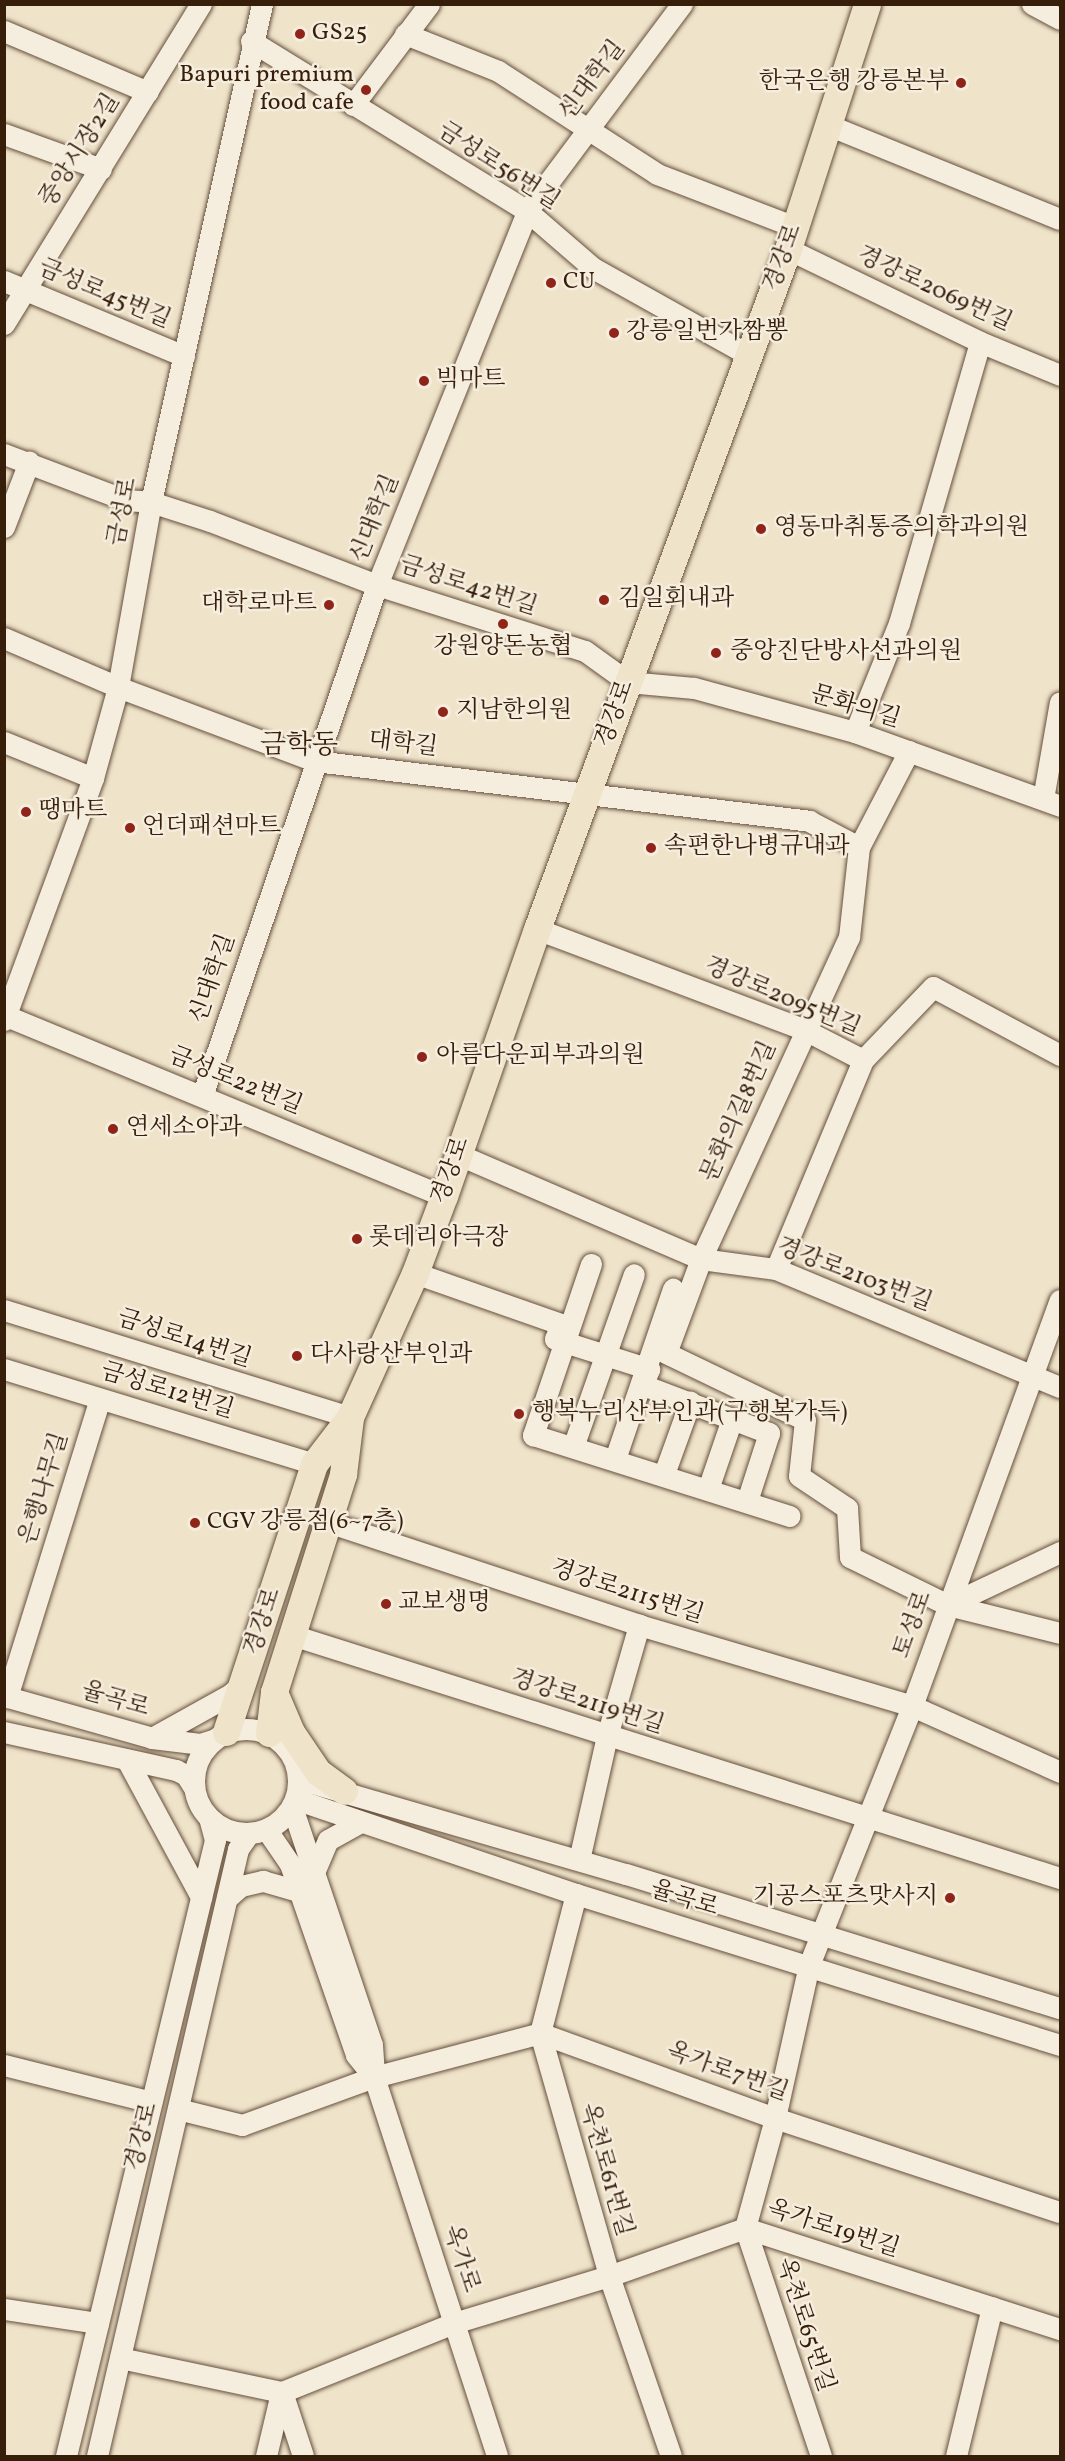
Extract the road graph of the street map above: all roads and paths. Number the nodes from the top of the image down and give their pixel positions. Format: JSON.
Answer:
{"nodes":[{"id":1,"x":201,"y":4,"type":"edge"},
{"id":2,"x":262,"y":4,"type":"edge"},
{"id":3,"x":429,"y":4,"type":"edge"},
{"id":4,"x":682,"y":4,"type":"edge"},
{"id":5,"x":867,"y":4,"type":"edge"},
{"id":6,"x":1032,"y":4,"type":"edge"},
{"id":7,"x":1060,"y":19,"type":"edge"},
{"id":8,"x":4,"y":31,"type":"edge"},
{"id":9,"x":405,"y":34,"type":"junction"},
{"id":10,"x":250,"y":41,"type":"junction"},
{"id":11,"x":147,"y":92,"type":"junction"},
{"id":12,"x":353,"y":105,"type":"junction"},
{"id":13,"x":828,"y":125,"type":"junction"},
{"id":14,"x":590,"y":128,"type":"junction"},
{"id":15,"x":4,"y":134,"type":"edge"},
{"id":16,"x":100,"y":169,"type":"junction"},
{"id":17,"x":527,"y":211,"type":"junction"},
{"id":18,"x":1060,"y":219,"type":"edge"},
{"id":19,"x":792,"y":238,"type":"junction"},
{"id":20,"x":4,"y":281,"type":"edge"},
{"id":21,"x":26,"y":290,"type":"junction"},
{"id":22,"x":4,"y":324,"type":"edge"},
{"id":23,"x":980,"y":342,"type":"junction"},
{"id":24,"x":747,"y":354,"type":"junction"},
{"id":25,"x":184,"y":356,"type":"junction"},
{"id":26,"x":1060,"y":375,"type":"edge"},
{"id":27,"x":4,"y":454,"type":"edge"},
{"id":28,"x":29,"y":462,"type":"junction"},
{"id":29,"x":151,"y":502,"type":"junction"},
{"id":30,"x":4,"y":527,"type":"edge"},
{"id":31,"x":377,"y":585,"type":"junction"},
{"id":32,"x":4,"y":638,"type":"edge"},
{"id":33,"x":628,"y":682,"type":"junction"},
{"id":34,"x":118,"y":687,"type":"junction"},
{"id":35,"x":1060,"y":702,"type":"edge"},
{"id":36,"x":855,"y":732,"type":"junction"},
{"id":37,"x":4,"y":742,"type":"edge"},
{"id":38,"x":909,"y":751,"type":"junction"},
{"id":39,"x":315,"y":761,"type":"junction"},
{"id":40,"x":93,"y":778,"type":"junction"},
{"id":41,"x":587,"y":792,"type":"junction"},
{"id":42,"x":1052,"y":803,"type":"edge"},
{"id":43,"x":859,"y":848,"type":"junction"},
{"id":44,"x":537,"y":929,"type":"junction"},
{"id":45,"x":5,"y":1017,"type":"edge"},
{"id":46,"x":805,"y":1030,"type":"junction"},
{"id":47,"x":1060,"y":1054,"type":"edge"},
{"id":48,"x":863,"y":1060,"type":"junction"},
{"id":49,"x":202,"y":1096,"type":"junction"},
{"id":50,"x":457,"y":1154,"type":"junction"},
{"id":51,"x":444,"y":1196,"type":"junction"},
{"id":52,"x":700,"y":1259,"type":"junction"},
{"id":53,"x":591,"y":1264,"type":"dead end"},
{"id":54,"x":776,"y":1269,"type":"junction"},
{"id":55,"x":415,"y":1273,"type":"junction"},
{"id":56,"x":634,"y":1274,"type":"dead end"},
{"id":57,"x":673,"y":1289,"type":"dead end"},
{"id":58,"x":1060,"y":1300,"type":"edge"},
{"id":59,"x":4,"y":1310,"type":"edge"},
{"id":60,"x":564,"y":1342,"type":"junction"},
{"id":61,"x":605,"y":1352,"type":"junction"},
{"id":62,"x":646,"y":1368,"type":"junction"},
{"id":63,"x":4,"y":1369,"type":"edge"},
{"id":64,"x":1032,"y":1373,"type":"junction"},
{"id":65,"x":1060,"y":1387,"type":"edge"},
{"id":66,"x":100,"y":1399,"type":"junction"},
{"id":67,"x":690,"y":1402,"type":"junction"},
{"id":68,"x":350,"y":1417,"type":"junction"},
{"id":69,"x":732,"y":1419,"type":"junction"},
{"id":70,"x":573,"y":1447,"type":"junction"},
{"id":71,"x":615,"y":1459,"type":"junction"},
{"id":72,"x":314,"y":1464,"type":"junction"},
{"id":73,"x":664,"y":1474,"type":"junction"},
{"id":74,"x":708,"y":1489,"type":"junction"},
{"id":75,"x":747,"y":1502,"type":"junction"},
{"id":76,"x":790,"y":1516,"type":"dead end"},
{"id":77,"x":328,"y":1522,"type":"junction"},
{"id":78,"x":1060,"y":1552,"type":"edge"},
{"id":79,"x":948,"y":1605,"type":"junction"},
{"id":80,"x":639,"y":1625,"type":"junction"},
{"id":81,"x":1060,"y":1633,"type":"edge"},
{"id":82,"x":292,"y":1635,"type":"junction"},
{"id":83,"x":246,"y":1680,"type":"junction"},
{"id":84,"x":274,"y":1692,"type":"junction"},
{"id":85,"x":6,"y":1696,"type":"edge"},
{"id":86,"x":912,"y":1706,"type":"junction"},
{"id":87,"x":4,"y":1732,"type":"edge"},
{"id":88,"x":269,"y":1733,"type":"junction"},
{"id":89,"x":219,"y":1736,"type":"junction"},
{"id":90,"x":607,"y":1736,"type":"junction"},
{"id":91,"x":152,"y":1738,"type":"junction"},
{"id":92,"x":128,"y":1760,"type":"junction"},
{"id":93,"x":1060,"y":1772,"type":"edge"},
{"id":94,"x":298,"y":1773,"type":"junction"},
{"id":95,"x":194,"y":1788,"type":"junction"},
{"id":96,"x":344,"y":1791,"type":"junction"},
{"id":97,"x":294,"y":1803,"type":"junction"},
{"id":98,"x":209,"y":1818,"type":"junction"},
{"id":99,"x":866,"y":1819,"type":"junction"},
{"id":100,"x":360,"y":1821,"type":"junction"},
{"id":101,"x":258,"y":1831,"type":"junction"},
{"id":102,"x":579,"y":1860,"type":"junction"},
{"id":103,"x":313,"y":1875,"type":"junction"},
{"id":104,"x":1060,"y":1878,"type":"edge"},
{"id":105,"x":299,"y":1891,"type":"junction"},
{"id":106,"x":576,"y":1894,"type":"junction"},
{"id":107,"x":201,"y":1897,"type":"junction"},
{"id":108,"x":227,"y":1898,"type":"junction"},
{"id":109,"x":820,"y":1934,"type":"junction"},
{"id":110,"x":809,"y":1965,"type":"junction"},
{"id":111,"x":1060,"y":2008,"type":"edge"},
{"id":112,"x":540,"y":2033,"type":"junction"},
{"id":113,"x":1060,"y":2045,"type":"edge"},
{"id":114,"x":4,"y":2065,"type":"edge"},
{"id":115,"x":374,"y":2077,"type":"junction"},
{"id":116,"x":152,"y":2102,"type":"junction"},
{"id":117,"x":178,"y":2109,"type":"junction"},
{"id":118,"x":775,"y":2118,"type":"junction"},
{"id":119,"x":1060,"y":2212,"type":"edge"},
{"id":120,"x":745,"y":2228,"type":"junction"},
{"id":121,"x":609,"y":2276,"type":"junction"},
{"id":122,"x":992,"y":2307,"type":"junction"},
{"id":123,"x":4,"y":2309,"type":"edge"},
{"id":124,"x":98,"y":2323,"type":"junction"},
{"id":125,"x":454,"y":2323,"type":"junction"},
{"id":126,"x":1060,"y":2329,"type":"edge"},
{"id":127,"x":120,"y":2358,"type":"junction"},
{"id":128,"x":282,"y":2392,"type":"junction"},
{"id":129,"x":66,"y":2457,"type":"edge"},
{"id":130,"x":97,"y":2457,"type":"edge"},
{"id":131,"x":266,"y":2457,"type":"edge"},
{"id":132,"x":303,"y":2457,"type":"edge"},
{"id":133,"x":497,"y":2457,"type":"edge"},
{"id":134,"x":671,"y":2457,"type":"edge"},
{"id":135,"x":821,"y":2457,"type":"edge"},
{"id":136,"x":956,"y":2457,"type":"edge"}],
"edges":[{"from":1,"to":11,"type":"street","name":"중앙시장2길"},
{"from":2,"to":10,"type":"street","name":"금성로"},
{"from":3,"to":9,"type":"street"},
{"from":4,"to":14,"type":"street","name":"신대학길"},
{"from":5,"to":13,"type":"main road","name":"경강로"},
{"from":6,"to":7,"type":"street"},
{"from":8,"to":11,"type":"street"},
{"from":9,"to":12,"type":"street"},
{"from":9,"to":14,"type":"street","name":"경강로2069번길"},
{"from":10,"to":12,"type":"street","name":"금성로56번길"},
{"from":10,"to":25,"type":"street","name":"금성로"},
{"from":11,"to":16,"type":"street","name":"중앙시장2길"},
{"from":12,"to":17,"type":"street","name":"금성로56번길"},
{"from":13,"to":18,"type":"street"},
{"from":13,"to":19,"type":"main road","name":"경강로"},
{"from":14,"to":17,"type":"street","name":"신대학길"},
{"from":14,"to":19,"type":"street","name":"경강로2069번길"},
{"from":15,"to":16,"type":"street"},
{"from":16,"to":21,"type":"street","name":"중앙시장2길"},
{"from":17,"to":24,"type":"street","name":"금성로56번길"},
{"from":17,"to":31,"type":"street","name":"신대학길"},
{"from":19,"to":23,"type":"street","name":"경강로2069번길"},
{"from":19,"to":24,"type":"main road","name":"경강로"},
{"from":20,"to":21,"type":"street","name":"금성로45번길"},
{"from":21,"to":22,"type":"street","name":"중앙시장2길"},
{"from":21,"to":25,"type":"street","name":"금성로45번길"},
{"from":23,"to":26,"type":"street","name":"경강로2069번길"},
{"from":23,"to":36,"type":"street"},
{"from":24,"to":33,"type":"main road","name":"경강로"},
{"from":25,"to":29,"type":"street","name":"금성로"},
{"from":27,"to":28,"type":"street","name":"금성로42번길"},
{"from":28,"to":29,"type":"street","name":"금성로42번길"},
{"from":28,"to":30,"type":"street"},
{"from":29,"to":31,"type":"street","name":"금성로42번길"},
{"from":29,"to":34,"type":"street","name":"금성로"},
{"from":31,"to":33,"type":"street","name":"금성로42번길"},
{"from":31,"to":39,"type":"street","name":"신대학길"},
{"from":32,"to":34,"type":"street","name":"대학길"},
{"from":33,"to":36,"type":"street","name":"문화의길"},
{"from":33,"to":41,"type":"main road","name":"경강로"},
{"from":34,"to":39,"type":"street","name":"대학길"},
{"from":34,"to":40,"type":"street","name":"금성로"},
{"from":35,"to":42,"type":"street"},
{"from":36,"to":38,"type":"street","name":"문화의길"},
{"from":37,"to":40,"type":"street"},
{"from":38,"to":42,"type":"street","name":"문화의길"},
{"from":38,"to":43,"type":"street","name":"문화의길8번길"},
{"from":39,"to":41,"type":"street","name":"대학길"},
{"from":39,"to":49,"type":"street","name":"신대학길"},
{"from":40,"to":45,"type":"street","name":"금성로"},
{"from":41,"to":43,"type":"street","name":"대학길"},
{"from":41,"to":44,"type":"main road","name":"경강로"},
{"from":43,"to":46,"type":"street","name":"문화의길8번길"},
{"from":44,"to":46,"type":"street","name":"경강로2095번길"},
{"from":44,"to":50,"type":"main road","name":"경강로"},
{"from":45,"to":49,"type":"street","name":"금성로22번길"},
{"from":46,"to":48,"type":"street","name":"경강로2095번길"},
{"from":46,"to":52,"type":"street","name":"문화의길8번길"},
{"from":47,"to":48,"type":"street"},
{"from":48,"to":54,"type":"street","name":"경강로2095번길"},
{"from":49,"to":51,"type":"street","name":"금성로22번길"},
{"from":50,"to":51,"type":"main road","name":"경강로"},
{"from":50,"to":52,"type":"street","name":"경강로2103번길"},
{"from":51,"to":55,"type":"main road","name":"경강로"},
{"from":52,"to":54,"type":"street","name":"경강로2103번길"},
{"from":52,"to":79,"type":"street","name":"문화의길8번길"},
{"from":53,"to":60,"type":"street"},
{"from":54,"to":64,"type":"street","name":"경강로2103번길"},
{"from":55,"to":60,"type":"street"},
{"from":55,"to":68,"type":"main road","name":"경강로"},
{"from":56,"to":61,"type":"street"},
{"from":57,"to":62,"type":"street"},
{"from":58,"to":64,"type":"street","name":"토성로"},
{"from":59,"to":68,"type":"street","name":"금성로14번길"},
{"from":60,"to":61,"type":"street"},
{"from":60,"to":70,"type":"street"},
{"from":61,"to":62,"type":"street"},
{"from":61,"to":70,"type":"street"},
{"from":62,"to":67,"type":"street"},
{"from":62,"to":71,"type":"street"},
{"from":63,"to":66,"type":"street","name":"금성로12번길"},
{"from":64,"to":65,"type":"street","name":"경강로2103번길"},
{"from":64,"to":79,"type":"street","name":"토성로"},
{"from":66,"to":72,"type":"street","name":"금성로12번길"},
{"from":66,"to":85,"type":"street","name":"은행나무길"},
{"from":67,"to":69,"type":"street"},
{"from":67,"to":73,"type":"street"},
{"from":68,"to":72,"type":"main road","name":"경강로"},
{"from":68,"to":77,"type":"main road","name":"경강로"},
{"from":69,"to":74,"type":"street"},
{"from":69,"to":75,"type":"street"},
{"from":70,"to":71,"type":"street"},
{"from":71,"to":73,"type":"street"},
{"from":72,"to":83,"type":"main road","name":"경강로"},
{"from":73,"to":74,"type":"street"},
{"from":74,"to":75,"type":"street"},
{"from":75,"to":76,"type":"street"},
{"from":77,"to":80,"type":"street","name":"경강로2115번길"},
{"from":77,"to":82,"type":"main road","name":"경강로"},
{"from":78,"to":79,"type":"street"},
{"from":79,"to":81,"type":"street"},
{"from":79,"to":86,"type":"street","name":"토성로"},
{"from":80,"to":86,"type":"street","name":"경강로2115번길"},
{"from":80,"to":90,"type":"street"},
{"from":82,"to":84,"type":"main road","name":"경강로"},
{"from":82,"to":90,"type":"street","name":"경강로2119번길"},
{"from":83,"to":89,"type":"main road","name":"경강로"},
{"from":83,"to":91,"type":"street"},
{"from":84,"to":88,"type":"main road","name":"경강로"},
{"from":84,"to":96,"type":"main road"},
{"from":85,"to":91,"type":"street","name":"율곡로"},
{"from":86,"to":93,"type":"street","name":"경강로2115번길"},
{"from":86,"to":99,"type":"street","name":"토성로"},
{"from":87,"to":92,"type":"street"},
{"from":88,"to":89,"type":"street"},
{"from":88,"to":94,"type":"street"},
{"from":89,"to":91,"type":"street","name":"율곡로"},
{"from":89,"to":95,"type":"street"},
{"from":90,"to":99,"type":"street","name":"경강로2119번길"},
{"from":90,"to":102,"type":"street"},
{"from":92,"to":95,"type":"street"},
{"from":92,"to":107,"type":"street"},
{"from":94,"to":96,"type":"street"},
{"from":94,"to":97,"type":"street"},
{"from":95,"to":98,"type":"street"},
{"from":96,"to":102,"type":"street"},
{"from":97,"to":100,"type":"street","name":"율곡로"},
{"from":97,"to":101,"type":"street"},
{"from":97,"to":103,"type":"street","name":"옥가로"},
{"from":98,"to":101,"type":"street"},
{"from":98,"to":107,"type":"street","name":"경강로"},
{"from":99,"to":104,"type":"street","name":"경강로2119번길"},
{"from":99,"to":109,"type":"street","name":"토성로"},
{"from":100,"to":103,"type":"street"},
{"from":100,"to":106,"type":"street","name":"율곡로"},
{"from":101,"to":105,"type":"street","name":"옥가로"},
{"from":101,"to":108,"type":"street","name":"경강로"},
{"from":102,"to":109,"type":"street"},
{"from":103,"to":115,"type":"street","name":"옥가로"},
{"from":105,"to":108,"type":"street"},
{"from":105,"to":115,"type":"street","name":"옥가로"},
{"from":106,"to":110,"type":"street","name":"율곡로"},
{"from":106,"to":112,"type":"street"},
{"from":107,"to":116,"type":"street","name":"경강로"},
{"from":108,"to":117,"type":"street","name":"경강로"},
{"from":109,"to":110,"type":"street","name":"토성로"},
{"from":109,"to":111,"type":"street"},
{"from":110,"to":113,"type":"street","name":"율곡로"},
{"from":110,"to":118,"type":"street"},
{"from":112,"to":115,"type":"street"},
{"from":112,"to":118,"type":"street","name":"옥가로7번길"},
{"from":112,"to":121,"type":"street","name":"옥천로61번길"},
{"from":114,"to":116,"type":"street"},
{"from":115,"to":117,"type":"street"},
{"from":115,"to":125,"type":"street","name":"옥가로"},
{"from":116,"to":124,"type":"street","name":"경강로"},
{"from":117,"to":127,"type":"street","name":"경강로"},
{"from":118,"to":119,"type":"street","name":"옥가로7번길"},
{"from":118,"to":120,"type":"street"},
{"from":120,"to":121,"type":"street","name":"옥가로19번길"},
{"from":120,"to":122,"type":"street","name":"옥가로19번길"},
{"from":120,"to":135,"type":"street","name":"옥천로65번길"},
{"from":121,"to":125,"type":"street","name":"옥가로19번길"},
{"from":121,"to":134,"type":"street","name":"옥천로61번길"},
{"from":122,"to":126,"type":"street","name":"옥가로19번길"},
{"from":122,"to":136,"type":"street"},
{"from":123,"to":124,"type":"street"},
{"from":124,"to":129,"type":"street","name":"경강로"},
{"from":125,"to":128,"type":"street","name":"옥가로19번길"},
{"from":125,"to":133,"type":"street","name":"옥가로"},
{"from":127,"to":128,"type":"street"},
{"from":127,"to":130,"type":"street","name":"경강로"},
{"from":128,"to":131,"type":"street"},
{"from":128,"to":132,"type":"street"}]}
